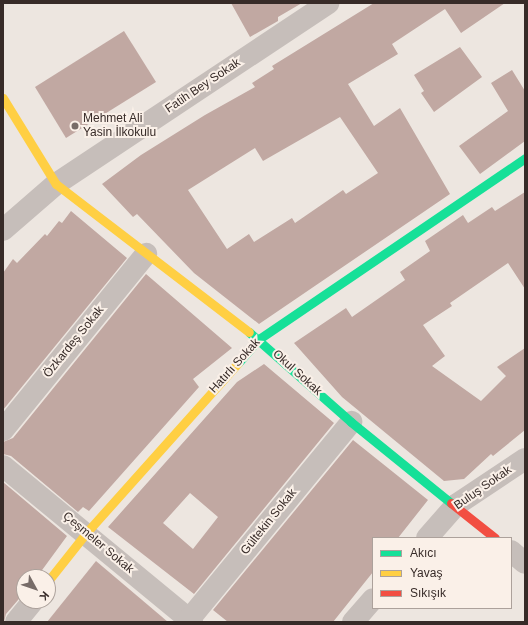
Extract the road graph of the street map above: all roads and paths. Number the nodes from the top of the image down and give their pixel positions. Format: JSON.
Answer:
{"nodes":[{"id":1,"x":328,"y":3,"type":"edge"},
{"id":2,"x":3,"y":98,"type":"edge"},
{"id":3,"x":525,"y":158,"type":"edge"},
{"id":4,"x":56,"y":184,"type":"junction"},
{"id":5,"x":4,"y":228,"type":"edge"},
{"id":6,"x":146,"y":254,"type":"junction"},
{"id":7,"x":259,"y":339,"type":"junction"},
{"id":8,"x":351,"y":422,"type":"junction"},
{"id":9,"x":3,"y":430,"type":"edge"},
{"id":10,"x":525,"y":459,"type":"edge"},
{"id":11,"x":3,"y":466,"type":"edge"},
{"id":12,"x":456,"y":505,"type":"junction"},
{"id":13,"x":86,"y":533,"type":"junction"},
{"id":14,"x":427,"y":537,"type":"edge"},
{"id":15,"x":494,"y":537,"type":"edge"},
{"id":16,"x":512,"y":552,"type":"edge"},
{"id":17,"x":525,"y":563,"type":"edge"},
{"id":18,"x":56,"y":572,"type":"edge"},
{"id":19,"x":372,"y":600,"type":"edge"},
{"id":20,"x":27,"y":609,"type":"edge"},
{"id":21,"x":189,"y":621,"type":"edge"},
{"id":22,"x":16,"y":622,"type":"edge"},
{"id":23,"x":353,"y":622,"type":"edge"}],
"edges":[{"from":1,"to":4,"type":"street","name":"Fatih Bey Sokak"},
{"from":2,"to":4,"type":"street"},
{"from":3,"to":7,"type":"street","name":"Hatırlı Sokak"},
{"from":4,"to":5,"type":"street","name":"Fatih Bey Sokak"},
{"from":4,"to":6,"type":"street","name":"Okul Sokak"},
{"from":6,"to":7,"type":"street","name":"Okul Sokak"},
{"from":6,"to":9,"type":"street","name":"Özkardeş Sokak"},
{"from":7,"to":8,"type":"street","name":"Okul Sokak"},
{"from":7,"to":13,"type":"street","name":"Hatırlı Sokak"},
{"from":8,"to":12,"type":"street","name":"Okul Sokak"},
{"from":8,"to":21,"type":"street","name":"Gültekin Sokak"},
{"from":10,"to":12,"type":"street","name":"Buluş Sokak"},
{"from":11,"to":13,"type":"street","name":"Çeşmeler Sokak"},
{"from":12,"to":14,"type":"street","name":"Buluş Sokak"},
{"from":12,"to":15,"type":"street","name":"Okul Sokak"},
{"from":13,"to":18,"type":"street","name":"Hatırlı Sokak"},
{"from":13,"to":21,"type":"street","name":"Çeşmeler Sokak"},
{"from":16,"to":17,"type":"street"},
{"from":19,"to":23,"type":"street"},
{"from":20,"to":22,"type":"street"}]}
